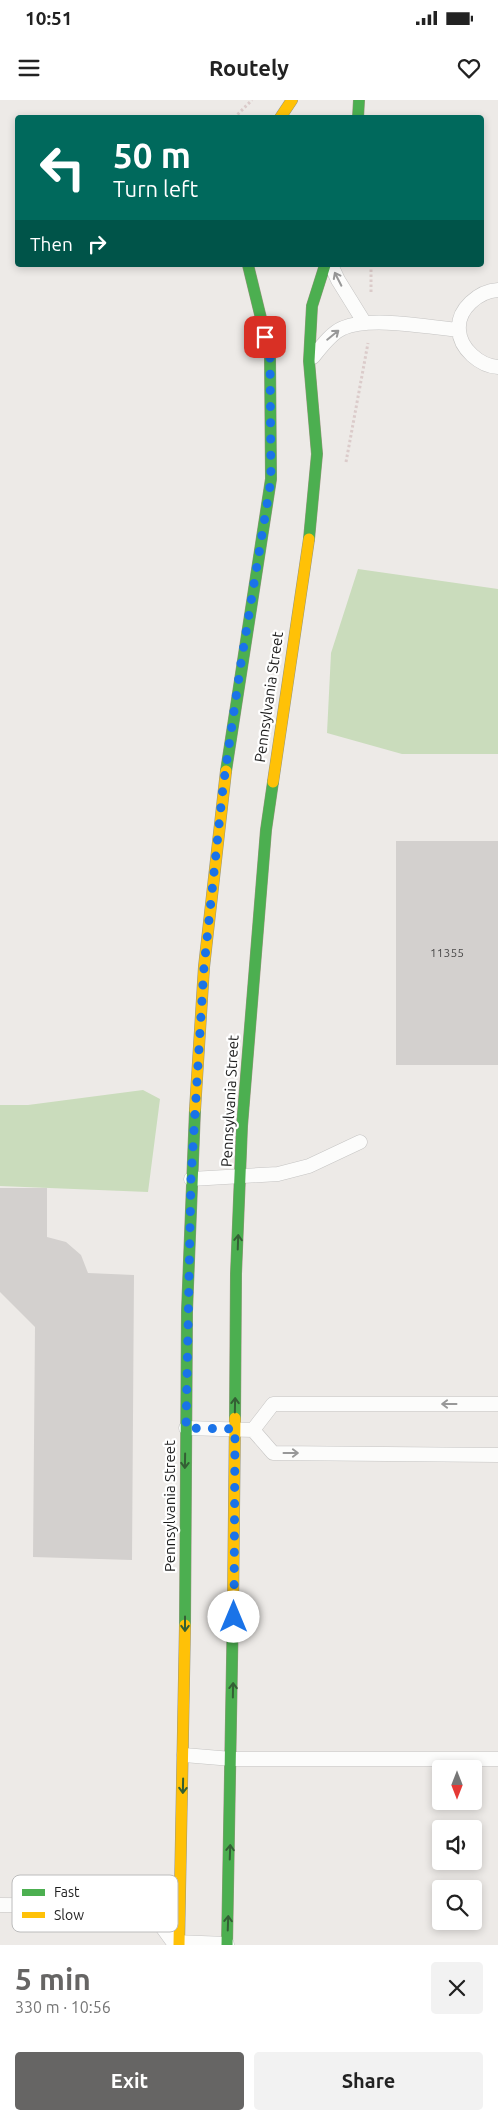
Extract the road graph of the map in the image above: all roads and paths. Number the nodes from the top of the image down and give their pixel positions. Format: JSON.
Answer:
{"nodes":[{"id":1,"x":252,"y":100,"type":"edge"},
{"id":2,"x":292,"y":100,"type":"edge"},
{"id":3,"x":359,"y":100,"type":"edge"},
{"id":4,"x":237,"y":115,"type":"edge"},
{"id":5,"x":282,"y":115,"type":"edge"},
{"id":6,"x":358,"y":115,"type":"edge"},
{"id":7,"x":248,"y":267,"type":"edge"},
{"id":8,"x":323,"y":267,"type":"edge"},
{"id":9,"x":332,"y":267,"type":"edge"},
{"id":10,"x":498,"y":290,"type":"edge"},
{"id":11,"x":364,"y":322,"type":"junction"},
{"id":12,"x":459,"y":330,"type":"junction"},
{"id":13,"x":309,"y":361,"type":"junction"},
{"id":14,"x":498,"y":367,"type":"edge"},
{"id":15,"x":360,"y":1142,"type":"dead end"},
{"id":16,"x":240,"y":1178,"type":"junction"},
{"id":17,"x":191,"y":1179,"type":"junction"},
{"id":18,"x":498,"y":1404,"type":"edge"},
{"id":19,"x":186,"y":1428,"type":"junction"},
{"id":20,"x":235,"y":1429,"type":"junction"},
{"id":21,"x":253,"y":1430,"type":"junction"},
{"id":22,"x":498,"y":1454,"type":"edge"},
{"id":23,"x":184,"y":1755,"type":"junction"},
{"id":24,"x":232,"y":1759,"type":"junction"},
{"id":25,"x":498,"y":1759,"type":"edge"},
{"id":26,"x":178,"y":1881,"type":"edge"},
{"id":27,"x":166,"y":1932,"type":"edge"},
{"id":28,"x":175,"y":1944,"type":"edge"},
{"id":29,"x":227,"y":1945,"type":"edge"}],
"edges":[{"from":1,"to":4,"type":"path"},
{"from":2,"to":5,"type":"main road"},
{"from":3,"to":6,"type":"main road"},
{"from":7,"to":17,"type":"main road","name":"Pennsylvania Street"},
{"from":8,"to":13,"type":"main road","name":"Pennsylvania Street"},
{"from":11,"to":9,"type":"lane","one_way":true},
{"from":10,"to":12,"type":"lane"},
{"from":11,"to":12,"type":"lane"},
{"from":13,"to":11,"type":"lane","one_way":true},
{"from":12,"to":14,"type":"lane"},
{"from":13,"to":16,"type":"main road","name":"Pennsylvania Street"},
{"from":15,"to":16,"type":"lane"},
{"from":16,"to":17,"type":"lane"},
{"from":20,"to":16,"type":"main road","name":"Pennsylvania Street","one_way":true},
{"from":17,"to":19,"type":"main road","name":"Pennsylvania Street"},
{"from":18,"to":21,"type":"lane","one_way":true},
{"from":19,"to":20,"type":"lane"},
{"from":19,"to":23,"type":"main road","name":"Pennsylvania Street","one_way":true},
{"from":20,"to":21,"type":"lane"},
{"from":24,"to":20,"type":"main road","name":"Pennsylvania Street","one_way":true},
{"from":21,"to":22,"type":"lane","one_way":true},
{"from":23,"to":24,"type":"lane"},
{"from":23,"to":26,"type":"main road","name":"Pennsylvania Street","one_way":true},
{"from":24,"to":25,"type":"lane"},
{"from":29,"to":24,"type":"main road","name":"Pennsylvania Street","one_way":true},
{"from":27,"to":28,"type":"lane"},
{"from":28,"to":29,"type":"lane"}]}
